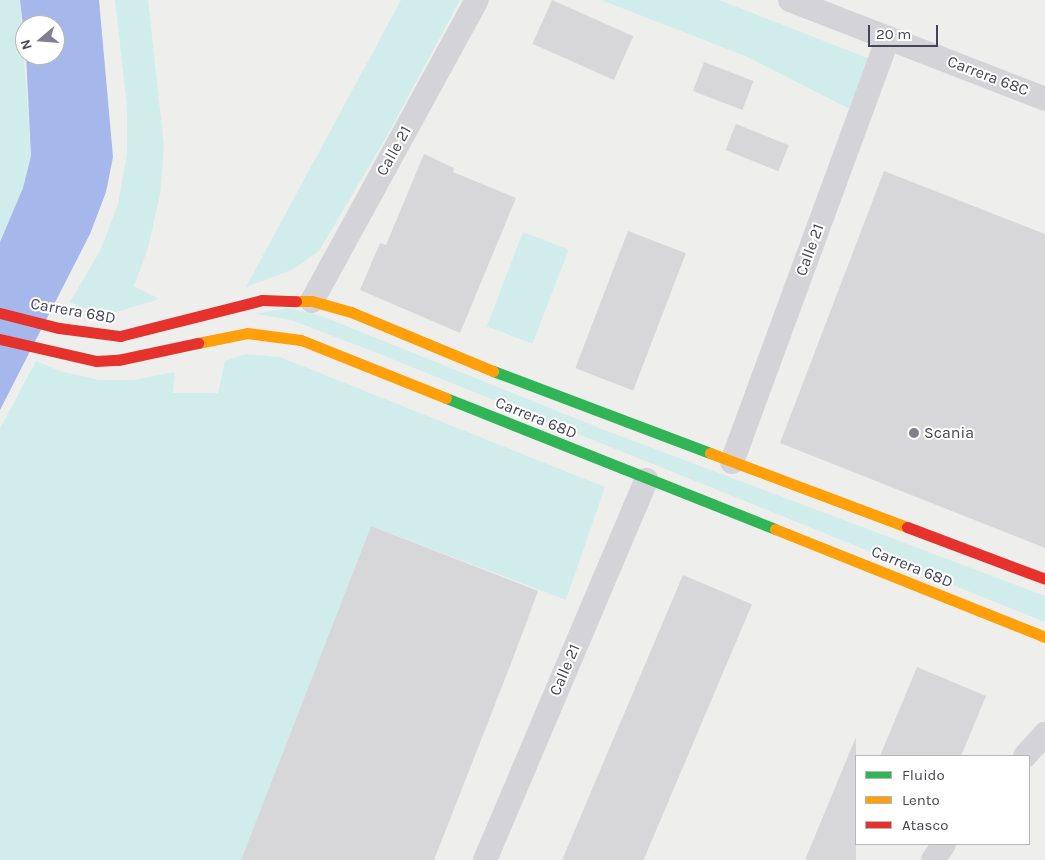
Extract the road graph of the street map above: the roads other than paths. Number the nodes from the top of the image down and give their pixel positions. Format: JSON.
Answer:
{"nodes":[{"id":1,"x":476,"y":0,"type":"edge"},
{"id":2,"x":790,"y":0,"type":"edge"},
{"id":3,"x":888,"y":38,"type":"junction"},
{"id":4,"x":1045,"y":99,"type":"edge"},
{"id":5,"x":312,"y":301,"type":"junction"},
{"id":6,"x":0,"y":313,"type":"edge"},
{"id":7,"x":0,"y":339,"type":"edge"},
{"id":8,"x":732,"y":462,"type":"junction"},
{"id":9,"x":646,"y":480,"type":"junction"},
{"id":10,"x":1045,"y":579,"type":"edge"},
{"id":11,"x":1045,"y":637,"type":"edge"},
{"id":12,"x":1045,"y":734,"type":"edge"},
{"id":13,"x":1026,"y":755,"type":"edge"},
{"id":14,"x":943,"y":845,"type":"edge"},
{"id":15,"x":485,"y":860,"type":"edge"},
{"id":16,"x":933,"y":860,"type":"edge"}],
"edges":[{"from":1,"to":5,"type":"street","name":"Calle 21"},
{"from":2,"to":3,"type":"street","name":"Carrera 68C"},
{"from":3,"to":4,"type":"street","name":"Carrera 68C"},
{"from":3,"to":8,"type":"street","name":"Calle 21"},
{"from":5,"to":6,"type":"main road","name":"Carrera 68D"},
{"from":5,"to":8,"type":"main road","name":"Carrera 68D"},
{"from":7,"to":9,"type":"main road","name":"Carrera 68D"},
{"from":8,"to":10,"type":"main road","name":"Carrera 68D"},
{"from":9,"to":11,"type":"main road","name":"Carrera 68D"},
{"from":9,"to":15,"type":"street","name":"Calle 21"},
{"from":12,"to":13,"type":"street"},
{"from":14,"to":16,"type":"street"}]}
